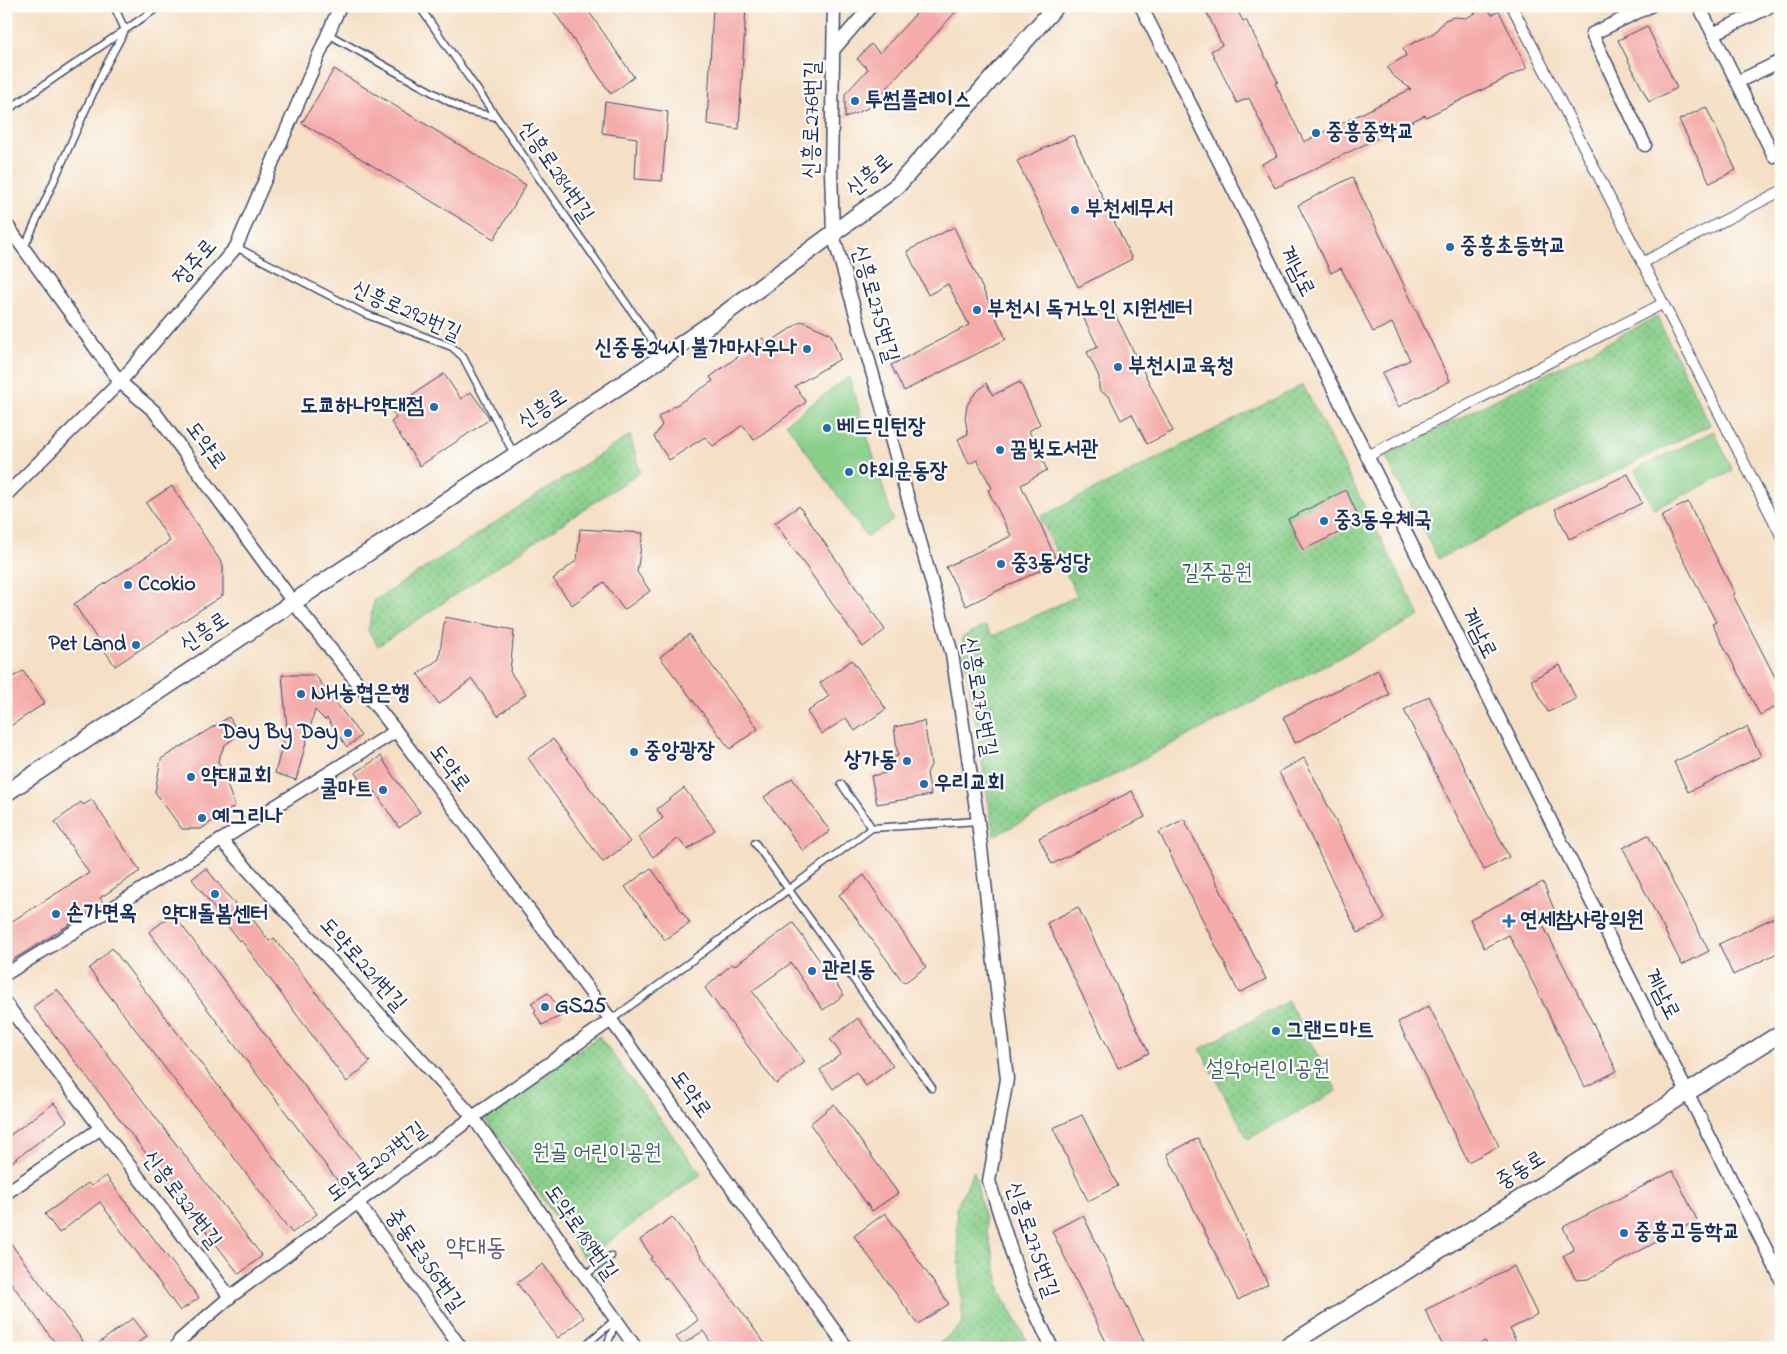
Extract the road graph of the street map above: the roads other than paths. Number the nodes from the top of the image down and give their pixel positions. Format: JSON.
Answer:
{"nodes":[{"id":1,"x":114,"y":6,"type":"edge"},
{"id":2,"x":160,"y":6,"type":"edge"},
{"id":3,"x":340,"y":6,"type":"edge"},
{"id":4,"x":419,"y":6,"type":"edge"},
{"id":5,"x":834,"y":6,"type":"edge"},
{"id":6,"x":871,"y":6,"type":"edge"},
{"id":7,"x":1056,"y":6,"type":"edge"},
{"id":8,"x":1140,"y":6,"type":"edge"},
{"id":9,"x":1512,"y":6,"type":"edge"},
{"id":10,"x":1650,"y":6,"type":"edge"},
{"id":11,"x":1699,"y":6,"type":"edge"},
{"id":12,"x":1767,"y":8,"type":"dead end"},
{"id":13,"x":125,"y":30,"type":"junction"},
{"id":14,"x":328,"y":34,"type":"junction"},
{"id":15,"x":1713,"y":34,"type":"junction"},
{"id":16,"x":834,"y":49,"type":"junction"},
{"id":17,"x":1781,"y":61,"type":"edge"},
{"id":18,"x":1737,"y":82,"type":"junction"},
{"id":19,"x":6,"y":111,"type":"edge"},
{"id":20,"x":496,"y":117,"type":"junction"},
{"id":21,"x":1645,"y":145,"type":"dead end"},
{"id":22,"x":1774,"y":156,"type":"dead end"},
{"id":23,"x":1781,"y":192,"type":"edge"},
{"id":24,"x":6,"y":224,"type":"edge"},
{"id":25,"x":833,"y":234,"type":"junction"},
{"id":26,"x":236,"y":247,"type":"junction"},
{"id":27,"x":24,"y":248,"type":"junction"},
{"id":28,"x":1642,"y":263,"type":"junction"},
{"id":29,"x":1662,"y":304,"type":"junction"},
{"id":30,"x":663,"y":357,"type":"junction"},
{"id":31,"x":120,"y":382,"type":"junction"},
{"id":32,"x":514,"y":455,"type":"junction"},
{"id":33,"x":1366,"y":457,"type":"junction"},
{"id":34,"x":6,"y":495,"type":"edge"},
{"id":35,"x":1781,"y":535,"type":"edge"},
{"id":36,"x":292,"y":602,"type":"junction"},
{"id":37,"x":396,"y":730,"type":"junction"},
{"id":38,"x":841,"y":784,"type":"dead end"},
{"id":39,"x":6,"y":792,"type":"edge"},
{"id":40,"x":978,"y":821,"type":"junction"},
{"id":41,"x":872,"y":828,"type":"junction"},
{"id":42,"x":221,"y":840,"type":"junction"},
{"id":43,"x":755,"y":843,"type":"dead end"},
{"id":44,"x":789,"y":890,"type":"junction"},
{"id":45,"x":6,"y":974,"type":"edge"},
{"id":46,"x":6,"y":1004,"type":"edge"},
{"id":47,"x":611,"y":1020,"type":"junction"},
{"id":48,"x":1781,"y":1033,"type":"edge"},
{"id":49,"x":932,"y":1088,"type":"dead end"},
{"id":50,"x":1688,"y":1092,"type":"junction"},
{"id":51,"x":473,"y":1117,"type":"junction"},
{"id":52,"x":101,"y":1128,"type":"junction"},
{"id":53,"x":6,"y":1193,"type":"edge"},
{"id":54,"x":358,"y":1203,"type":"junction"},
{"id":55,"x":611,"y":1256,"type":"dead end"},
{"id":56,"x":585,"y":1275,"type":"junction"},
{"id":57,"x":1781,"y":1279,"type":"edge"},
{"id":58,"x":230,"y":1297,"type":"junction"},
{"id":59,"x":616,"y":1319,"type":"junction"},
{"id":60,"x":457,"y":1346,"type":"edge"},
{"id":61,"x":176,"y":1348,"type":"edge"},
{"id":62,"x":582,"y":1348,"type":"edge"},
{"id":63,"x":606,"y":1348,"type":"edge"},
{"id":64,"x":636,"y":1348,"type":"edge"},
{"id":65,"x":847,"y":1348,"type":"edge"},
{"id":66,"x":1052,"y":1348,"type":"edge"},
{"id":67,"x":1285,"y":1348,"type":"edge"}],
"edges":[{"from":1,"to":13,"type":"lane"},
{"from":2,"to":13,"type":"lane"},
{"from":3,"to":14,"type":"street","name":"정주로"},
{"from":4,"to":20,"type":"lane","name":"신흥로284번길"},
{"from":5,"to":16,"type":"street","name":"신흥로276번길"},
{"from":6,"to":16,"type":"street"},
{"from":7,"to":25,"type":"street","name":"신흥로"},
{"from":8,"to":33,"type":"street","name":"계남로"},
{"from":9,"to":28,"type":"street"},
{"from":10,"to":21,"type":"street"},
{"from":11,"to":15,"type":"street"},
{"from":12,"to":15,"type":"street"},
{"from":13,"to":19,"type":"lane"},
{"from":13,"to":27,"type":"lane"},
{"from":14,"to":20,"type":"lane"},
{"from":14,"to":26,"type":"street","name":"정주로"},
{"from":15,"to":18,"type":"street"},
{"from":16,"to":25,"type":"street","name":"신흥로276번길"},
{"from":17,"to":18,"type":"street"},
{"from":18,"to":22,"type":"street"},
{"from":20,"to":30,"type":"lane","name":"신흥로284번길"},
{"from":23,"to":28,"type":"street"},
{"from":24,"to":27,"type":"street","name":"도약로"},
{"from":25,"to":30,"type":"street","name":"신흥로"},
{"from":25,"to":40,"type":"street","name":"신흥로275번길"},
{"from":26,"to":31,"type":"street","name":"정주로"},
{"from":26,"to":32,"type":"lane","name":"신흥로292번길"},
{"from":27,"to":31,"type":"street","name":"도약로"},
{"from":28,"to":29,"type":"street"},
{"from":29,"to":33,"type":"street"},
{"from":29,"to":35,"type":"street"},
{"from":30,"to":32,"type":"street","name":"신흥로"},
{"from":31,"to":34,"type":"street","name":"정주로"},
{"from":31,"to":36,"type":"street","name":"도약로"},
{"from":32,"to":36,"type":"street","name":"신흥로"},
{"from":33,"to":50,"type":"street","name":"계남로"},
{"from":36,"to":37,"type":"street","name":"도약로"},
{"from":36,"to":39,"type":"street","name":"신흥로"},
{"from":37,"to":42,"type":"street"},
{"from":37,"to":47,"type":"street","name":"도약로"},
{"from":38,"to":41,"type":"lane"},
{"from":40,"to":41,"type":"lane"},
{"from":40,"to":66,"type":"street","name":"신흥로275번길"},
{"from":41,"to":44,"type":"lane"},
{"from":42,"to":45,"type":"street"},
{"from":42,"to":51,"type":"street","name":"도약로221번길"},
{"from":43,"to":44,"type":"lane"},
{"from":44,"to":47,"type":"lane"},
{"from":44,"to":49,"type":"lane"},
{"from":46,"to":52,"type":"street","name":"신흥로321번길"},
{"from":47,"to":51,"type":"street","name":"도약로207번길"},
{"from":47,"to":65,"type":"street","name":"도약로"},
{"from":48,"to":50,"type":"street","name":"중동로"},
{"from":50,"to":57,"type":"street","name":"계남로"},
{"from":50,"to":67,"type":"street","name":"중동로"},
{"from":51,"to":54,"type":"street","name":"도약로207번길"},
{"from":51,"to":56,"type":"street","name":"도약로189번길"},
{"from":52,"to":53,"type":"street"},
{"from":52,"to":58,"type":"street","name":"신흥로321번길"},
{"from":54,"to":58,"type":"street","name":"도약로207번길"},
{"from":54,"to":60,"type":"street","name":"중동로356번길"},
{"from":55,"to":56,"type":"lane"},
{"from":56,"to":59,"type":"street","name":"도약로189번길"},
{"from":58,"to":61,"type":"street","name":"도약로207번길"},
{"from":59,"to":62,"type":"lane"},
{"from":59,"to":63,"type":"lane"},
{"from":59,"to":64,"type":"street","name":"도약로189번길"}]}
